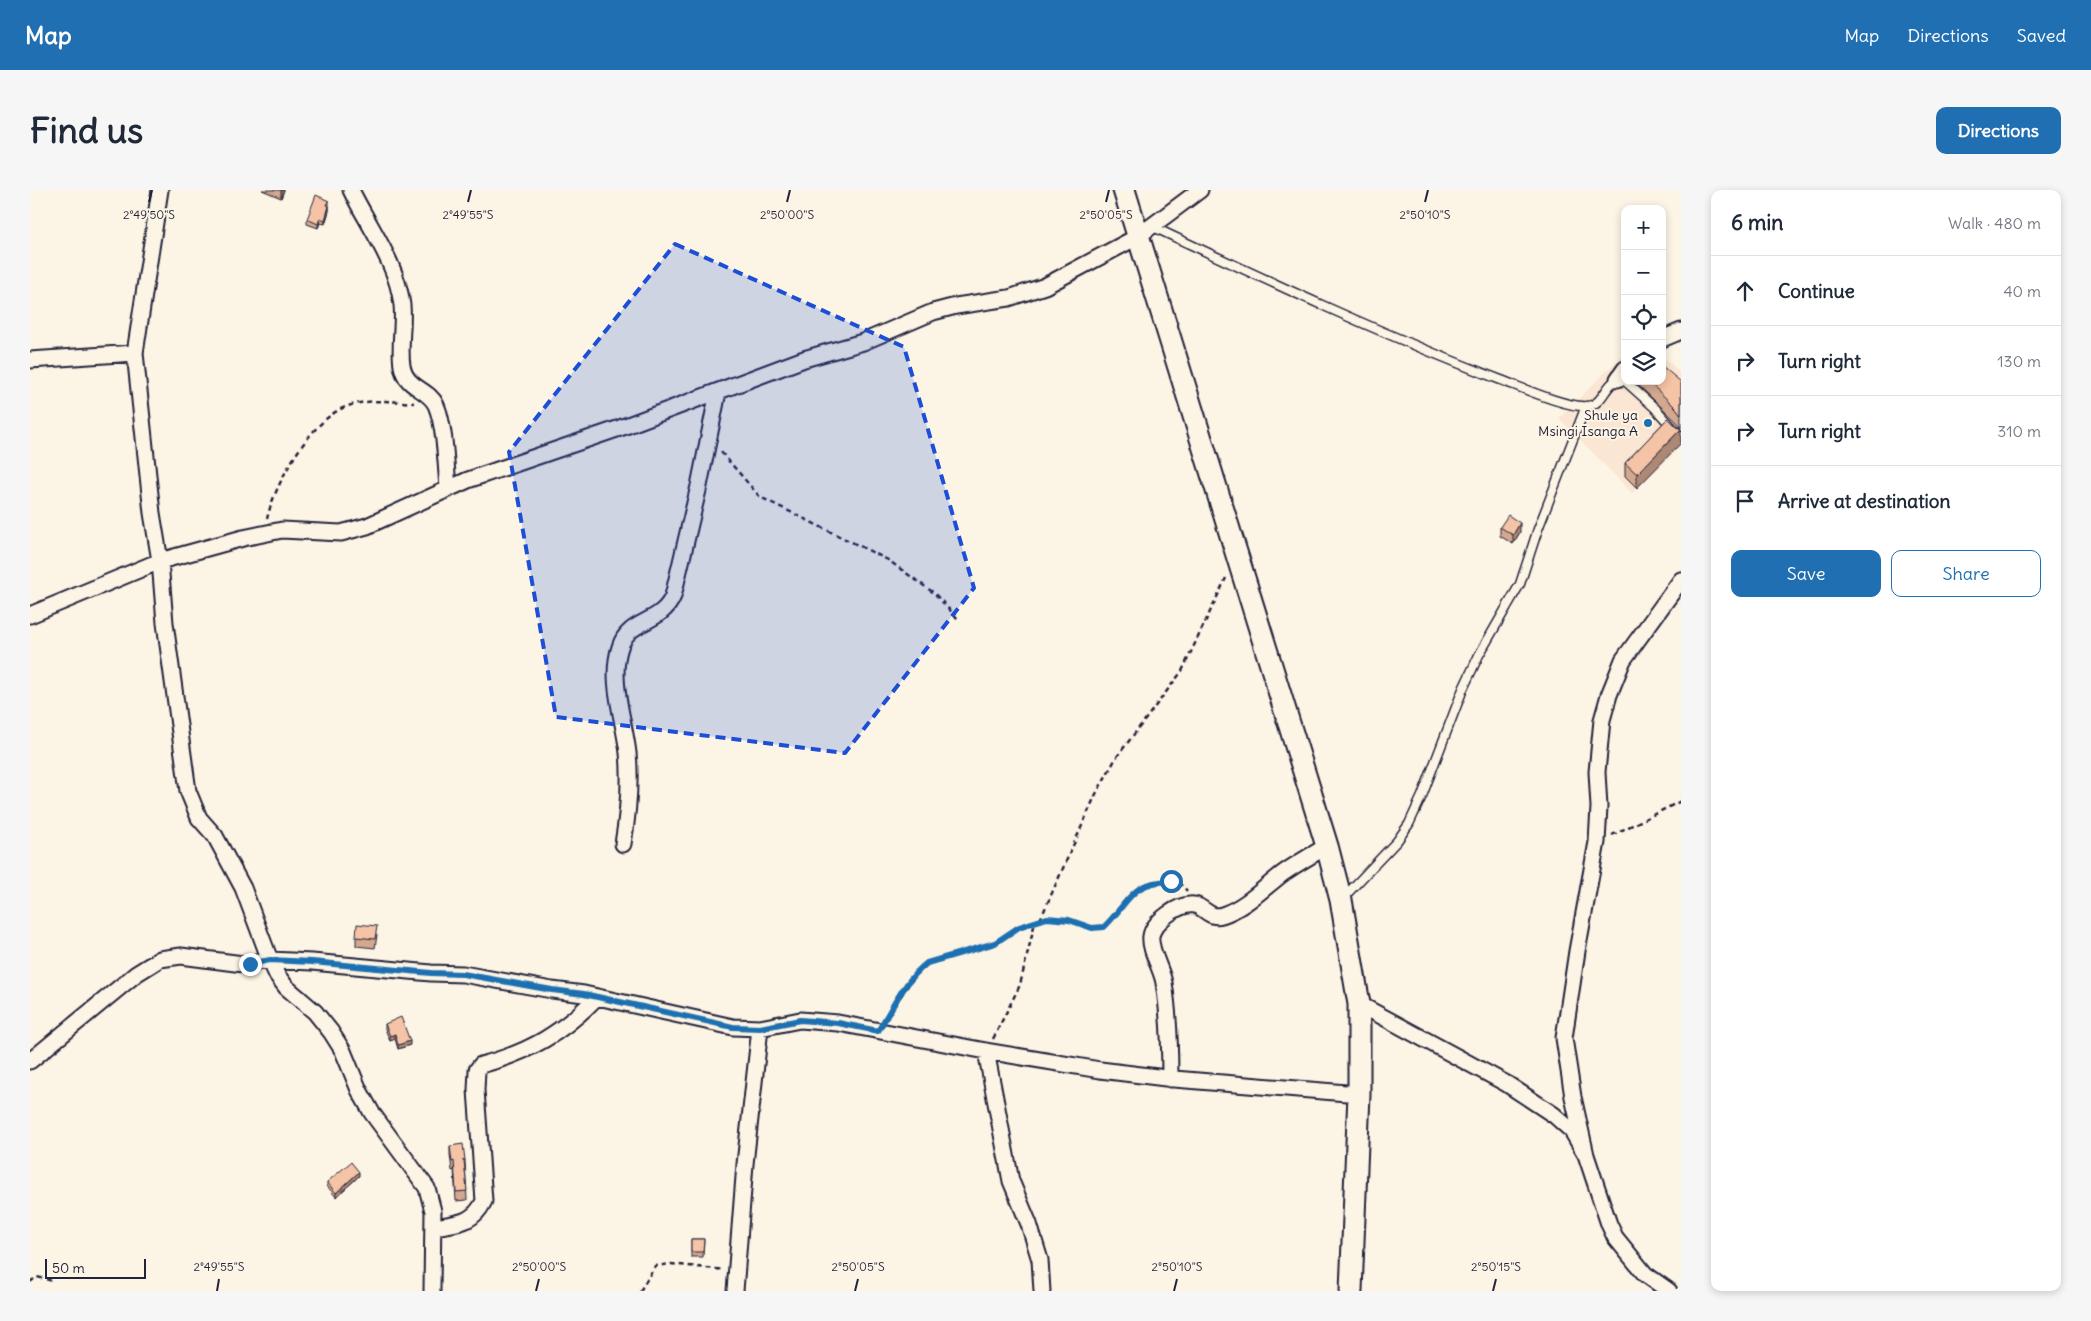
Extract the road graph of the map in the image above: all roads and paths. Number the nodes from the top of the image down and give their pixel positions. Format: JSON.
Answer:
{"nodes":[{"id":1,"x":160,"y":190,"type":"edge"},
{"id":2,"x":351,"y":190,"type":"edge"},
{"id":3,"x":1124,"y":190,"type":"edge"},
{"id":4,"x":1200,"y":190,"type":"edge"},
{"id":5,"x":1144,"y":231,"type":"junction"},
{"id":6,"x":1681,"y":331,"type":"edge"},
{"id":7,"x":1666,"y":337,"type":"edge"},
{"id":8,"x":135,"y":353,"type":"junction"},
{"id":9,"x":30,"y":360,"type":"edge"},
{"id":10,"x":1621,"y":378,"type":"edge"},
{"id":11,"x":1631,"y":385,"type":"edge"},
{"id":12,"x":718,"y":392,"type":"junction"},
{"id":13,"x":435,"y":404,"type":"junction"},
{"id":14,"x":1586,"y":406,"type":"junction"},
{"id":15,"x":710,"y":434,"type":"junction"},
{"id":16,"x":1681,"y":437,"type":"edge"},
{"id":17,"x":448,"y":488,"type":"junction"},
{"id":18,"x":263,"y":533,"type":"junction"},
{"id":19,"x":1237,"y":555,"type":"junction"},
{"id":20,"x":160,"y":561,"type":"junction"},
{"id":21,"x":1681,"y":580,"type":"edge"},
{"id":22,"x":30,"y":616,"type":"edge"},
{"id":23,"x":959,"y":620,"type":"dead end"},
{"id":24,"x":1681,"y":801,"type":"edge"},
{"id":25,"x":1597,"y":842,"type":"junction"},
{"id":26,"x":623,"y":844,"type":"dead end"},
{"id":27,"x":1327,"y":846,"type":"junction"},
{"id":28,"x":1341,"y":900,"type":"junction"},
{"id":29,"x":1202,"y":908,"type":"junction"},
{"id":30,"x":1040,"y":920,"type":"junction"},
{"id":31,"x":1035,"y":922,"type":"junction"},
{"id":32,"x":270,"y":960,"type":"junction"},
{"id":33,"x":597,"y":997,"type":"junction"},
{"id":34,"x":1359,"y":1004,"type":"junction"},
{"id":35,"x":760,"y":1028,"type":"junction"},
{"id":36,"x":878,"y":1031,"type":"junction"},
{"id":37,"x":986,"y":1051,"type":"junction"},
{"id":38,"x":30,"y":1061,"type":"edge"},
{"id":39,"x":1170,"y":1079,"type":"junction"},
{"id":40,"x":1359,"y":1094,"type":"junction"},
{"id":41,"x":1586,"y":1155,"type":"junction"},
{"id":42,"x":434,"y":1227,"type":"junction"},
{"id":43,"x":736,"y":1271,"type":"junction"},
{"id":44,"x":53,"y":1281,"type":"dead end"},
{"id":45,"x":30,"y":1282,"type":"edge"},
{"id":46,"x":432,"y":1291,"type":"edge"},
{"id":47,"x":640,"y":1291,"type":"edge"},
{"id":48,"x":735,"y":1291,"type":"edge"},
{"id":49,"x":1042,"y":1291,"type":"edge"},
{"id":50,"x":1351,"y":1291,"type":"edge"},
{"id":51,"x":1669,"y":1291,"type":"edge"}],
"edges":[{"from":1,"to":8,"type":"street"},
{"from":2,"to":13,"type":"street"},
{"from":3,"to":5,"type":"street"},
{"from":4,"to":5,"type":"street"},
{"from":5,"to":12,"type":"street"},
{"from":5,"to":14,"type":"lane"},
{"from":5,"to":19,"type":"street"},
{"from":6,"to":7,"type":"street"},
{"from":8,"to":9,"type":"street"},
{"from":8,"to":20,"type":"street"},
{"from":10,"to":14,"type":"lane"},
{"from":11,"to":16,"type":"lane"},
{"from":12,"to":15,"type":"street"},
{"from":12,"to":17,"type":"street"},
{"from":13,"to":17,"type":"street"},
{"from":13,"to":18,"type":"path"},
{"from":14,"to":28,"type":"lane"},
{"from":15,"to":23,"type":"path"},
{"from":15,"to":26,"type":"street"},
{"from":17,"to":18,"type":"street"},
{"from":18,"to":20,"type":"street"},
{"from":19,"to":27,"type":"street"},
{"from":19,"to":30,"type":"path"},
{"from":20,"to":22,"type":"street"},
{"from":20,"to":32,"type":"street"},
{"from":21,"to":25,"type":"street"},
{"from":24,"to":25,"type":"path"},
{"from":25,"to":41,"type":"street"},
{"from":27,"to":28,"type":"street"},
{"from":27,"to":29,"type":"street"},
{"from":28,"to":34,"type":"street"},
{"from":29,"to":30,"type":"path"},
{"from":29,"to":39,"type":"street"},
{"from":30,"to":31,"type":"path"},
{"from":31,"to":36,"type":"path"},
{"from":31,"to":37,"type":"path"},
{"from":32,"to":33,"type":"street"},
{"from":32,"to":38,"type":"street"},
{"from":32,"to":42,"type":"street"},
{"from":33,"to":35,"type":"street"},
{"from":33,"to":42,"type":"street"},
{"from":34,"to":40,"type":"street"},
{"from":34,"to":41,"type":"street"},
{"from":35,"to":36,"type":"street"},
{"from":35,"to":43,"type":"street"},
{"from":36,"to":37,"type":"street"},
{"from":37,"to":39,"type":"street"},
{"from":37,"to":49,"type":"street"},
{"from":39,"to":40,"type":"street"},
{"from":40,"to":50,"type":"street"},
{"from":41,"to":51,"type":"street"},
{"from":42,"to":46,"type":"street"},
{"from":43,"to":47,"type":"path"},
{"from":43,"to":48,"type":"street"},
{"from":44,"to":45,"type":"path"}]}
